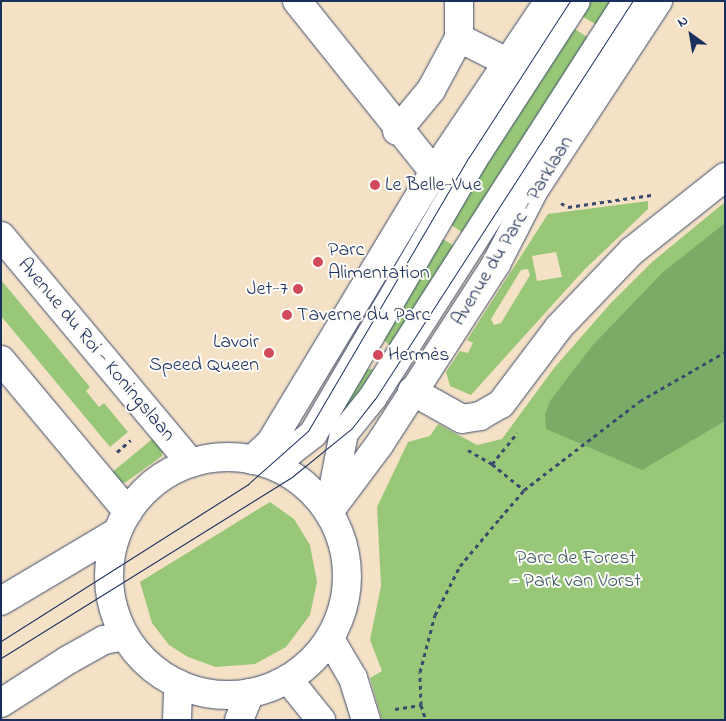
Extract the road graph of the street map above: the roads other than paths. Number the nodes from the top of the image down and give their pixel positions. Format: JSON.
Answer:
{"nodes":[{"id":1,"x":297,"y":1,"type":"edge"},
{"id":2,"x":459,"y":1,"type":"edge"},
{"id":3,"x":549,"y":1,"type":"edge"},
{"id":4,"x":576,"y":1,"type":"edge"},
{"id":5,"x":627,"y":1,"type":"edge"},
{"id":6,"x":658,"y":1,"type":"edge"},
{"id":7,"x":459,"y":38,"type":"junction"},
{"id":8,"x":508,"y":63,"type":"junction"},
{"id":9,"x":397,"y":131,"type":"junction"},
{"id":10,"x":434,"y":172,"type":"junction"},
{"id":11,"x":725,"y":177,"type":"edge"},
{"id":12,"x":1,"y":236,"type":"edge"},
{"id":13,"x":1,"y":360,"type":"edge"},
{"id":14,"x":412,"y":392,"type":"junction"},
{"id":15,"x":263,"y":462,"type":"junction"},
{"id":16,"x":191,"y":463,"type":"junction"},
{"id":17,"x":329,"y":512,"type":"junction"},
{"id":18,"x":122,"y":522,"type":"junction"},
{"id":19,"x":1,"y":601,"type":"edge"},
{"id":20,"x":125,"y":636,"type":"junction"},
{"id":21,"x":330,"y":639,"type":"junction"},
{"id":22,"x":288,"y":679,"type":"junction"},
{"id":23,"x":178,"y":684,"type":"junction"},
{"id":24,"x":250,"y":693,"type":"junction"},
{"id":25,"x":1,"y":703,"type":"edge"},
{"id":26,"x":177,"y":720,"type":"edge"},
{"id":27,"x":239,"y":720,"type":"edge"},
{"id":28,"x":321,"y":720,"type":"edge"},
{"id":29,"x":366,"y":720,"type":"edge"}],
"edges":[{"from":1,"to":9,"type":"street"},
{"from":2,"to":7,"type":"street"},
{"from":3,"to":8,"type":"street"},
{"from":4,"to":15,"type":"street"},
{"from":5,"to":17,"type":"street","name":"Avenue du Parc - Parklaan"},
{"from":6,"to":14,"type":"street","name":"Avenue du Parc - Parklaan"},
{"from":7,"to":8,"type":"street"},
{"from":7,"to":9,"type":"street"},
{"from":8,"to":10,"type":"street"},
{"from":9,"to":10,"type":"street"},
{"from":10,"to":15,"type":"street"},
{"from":11,"to":14,"type":"street"},
{"from":12,"to":16,"type":"street","name":"Avenue du Roi - Koningslaan"},
{"from":13,"to":18,"type":"street"},
{"from":14,"to":17,"type":"street","name":"Avenue du Parc - Parklaan"},
{"from":15,"to":16,"type":"street"},
{"from":15,"to":17,"type":"street"},
{"from":16,"to":18,"type":"street"},
{"from":17,"to":21,"type":"street"},
{"from":18,"to":19,"type":"street"},
{"from":18,"to":20,"type":"street"},
{"from":20,"to":23,"type":"street"},
{"from":20,"to":25,"type":"street"},
{"from":21,"to":22,"type":"street"},
{"from":21,"to":29,"type":"street"},
{"from":22,"to":24,"type":"street"},
{"from":22,"to":28,"type":"street"},
{"from":23,"to":24,"type":"street"},
{"from":23,"to":26,"type":"street"},
{"from":24,"to":27,"type":"street"}]}
